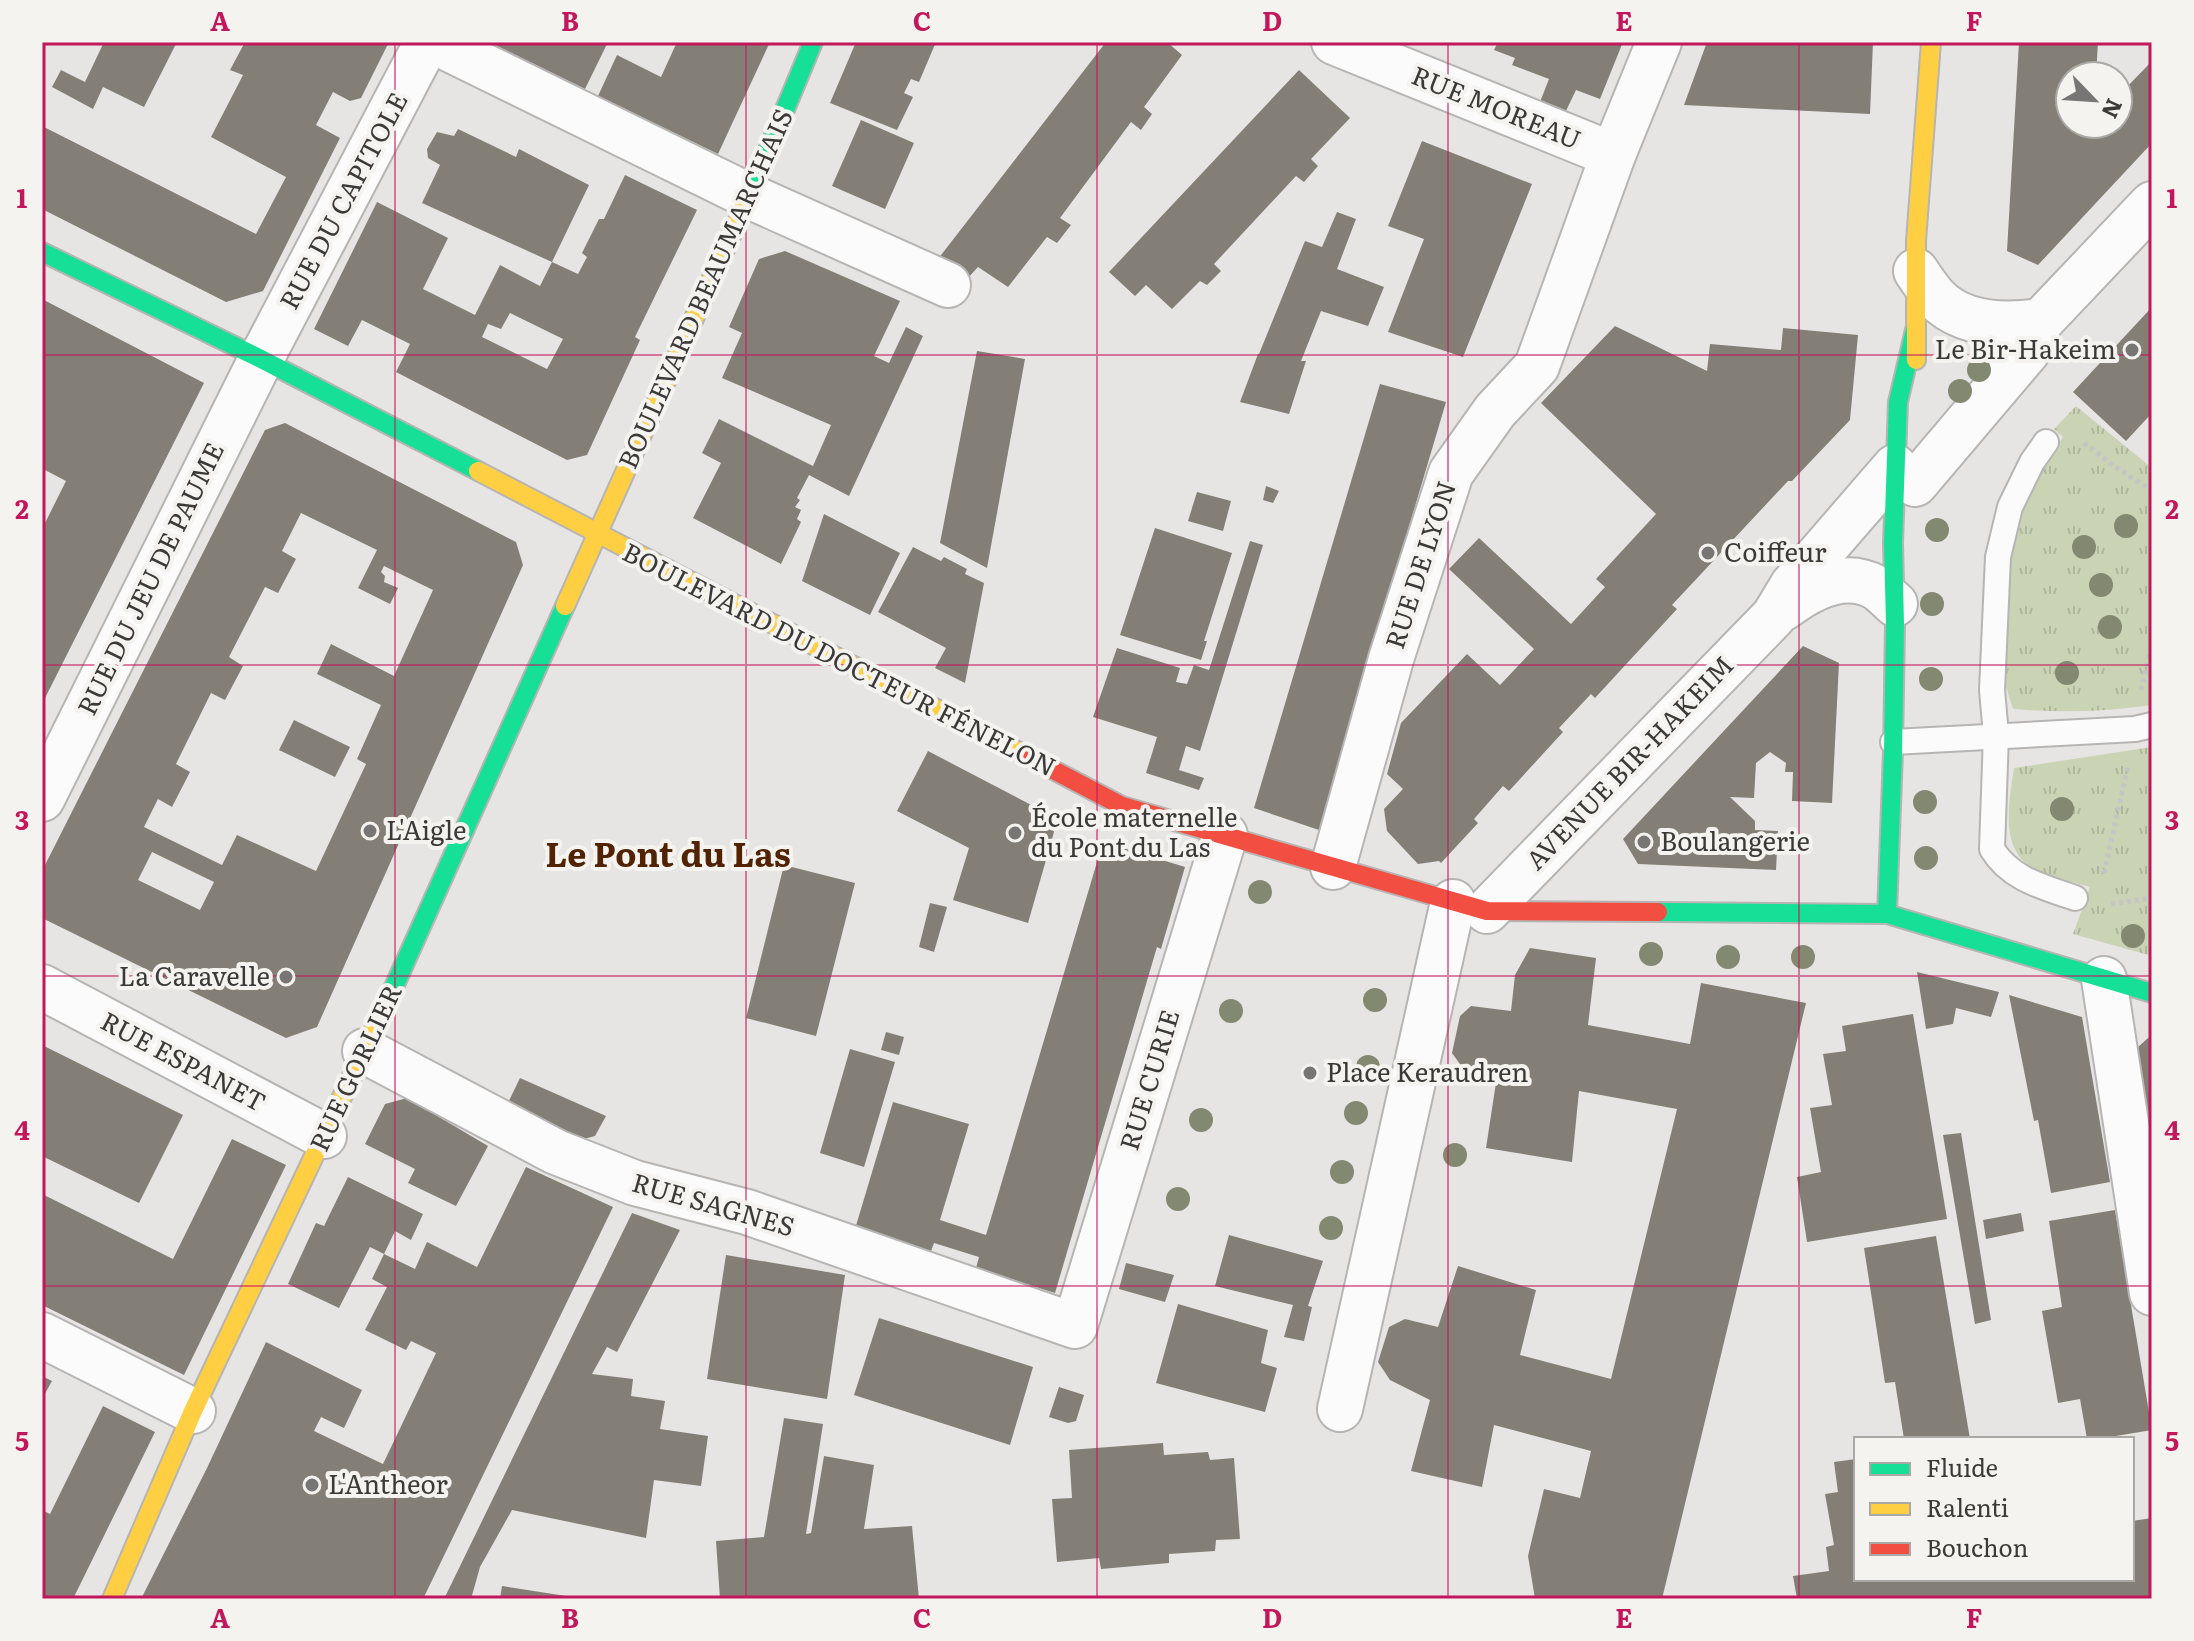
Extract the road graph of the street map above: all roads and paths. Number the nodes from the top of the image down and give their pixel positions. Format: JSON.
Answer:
{"nodes":[{"id":1,"x":427,"y":42,"type":"edge"},
{"id":2,"x":435,"y":42,"type":"edge"},
{"id":3,"x":813,"y":42,"type":"edge"},
{"id":4,"x":1334,"y":42,"type":"edge"},
{"id":5,"x":1659,"y":42,"type":"edge"},
{"id":6,"x":1931,"y":42,"type":"edge"},
{"id":7,"x":1613,"y":155,"type":"junction"},
{"id":8,"x":749,"y":196,"type":"junction"},
{"id":9,"x":2152,"y":204,"type":"edge"},
{"id":10,"x":42,"y":252,"type":"edge"},
{"id":11,"x":1916,"y":271,"type":"junction"},
{"id":12,"x":948,"y":285,"type":"dead end"},
{"id":13,"x":2041,"y":321,"type":"junction"},
{"id":14,"x":1915,"y":330,"type":"junction"},
{"id":15,"x":261,"y":359,"type":"junction"},
{"id":16,"x":1918,"y":401,"type":"dead end"},
{"id":17,"x":2080,"y":439,"type":"dead end"},
{"id":18,"x":2046,"y":442,"type":"dead end"},
{"id":19,"x":1910,"y":476,"type":"junction"},
{"id":20,"x":2152,"y":491,"type":"edge"},
{"id":21,"x":597,"y":535,"type":"junction"},
{"id":22,"x":1912,"y":538,"type":"dead end"},
{"id":23,"x":1895,"y":604,"type":"junction"},
{"id":24,"x":1774,"y":616,"type":"junction"},
{"id":25,"x":2152,"y":725,"type":"edge"},
{"id":26,"x":1996,"y":735,"type":"junction"},
{"id":27,"x":1893,"y":742,"type":"junction"},
{"id":28,"x":2129,"y":765,"type":"dead end"},
{"id":29,"x":42,"y":799,"type":"edge"},
{"id":30,"x":1225,"y":835,"type":"junction"},
{"id":31,"x":1333,"y":867,"type":"junction"},
{"id":32,"x":2104,"y":873,"type":"dead end"},
{"id":33,"x":2106,"y":896,"type":"dead end"},
{"id":34,"x":2075,"y":898,"type":"dead end"},
{"id":35,"x":2152,"y":898,"type":"edge"},
{"id":36,"x":2110,"y":904,"type":"junction"},
{"id":37,"x":1470,"y":907,"type":"junction"},
{"id":38,"x":1887,"y":914,"type":"junction"},
{"id":39,"x":2093,"y":976,"type":"junction"},
{"id":40,"x":42,"y":987,"type":"edge"},
{"id":41,"x":2152,"y":993,"type":"edge"},
{"id":42,"x":365,"y":1051,"type":"junction"},
{"id":43,"x":324,"y":1136,"type":"junction"},
{"id":44,"x":2152,"y":1293,"type":"edge"},
{"id":45,"x":1075,"y":1326,"type":"joint"},
{"id":46,"x":42,"y":1335,"type":"edge"},
{"id":47,"x":1340,"y":1409,"type":"dead end"},
{"id":48,"x":193,"y":1411,"type":"junction"},
{"id":49,"x":112,"y":1599,"type":"edge"}],
"edges":[{"from":1,"to":15,"type":"street","name":"RUE DU CAPITOLE"},
{"from":2,"to":8,"type":"street"},
{"from":3,"to":8,"type":"street","name":"BOULEVARD BEAUMARCHAIS"},
{"from":4,"to":7,"type":"street","name":"RUE MOREAU"},
{"from":5,"to":7,"type":"street","name":"RUE DE LYON"},
{"from":6,"to":11,"type":"street"},
{"from":7,"to":31,"type":"street","name":"RUE DE LYON"},
{"from":8,"to":12,"type":"street"},
{"from":8,"to":21,"type":"street","name":"BOULEVARD BEAUMARCHAIS"},
{"from":9,"to":13,"type":"street","name":"AVENUE BIR-HAKEIM"},
{"from":10,"to":15,"type":"street","name":"BOULEVARD DU DOCTEUR FÉNELON"},
{"from":11,"to":13,"type":"street"},
{"from":11,"to":14,"type":"street"},
{"from":13,"to":19,"type":"street","name":"AVENUE BIR-HAKEIM"},
{"from":14,"to":16,"type":"street"},
{"from":14,"to":19,"type":"street"},
{"from":15,"to":21,"type":"street","name":"BOULEVARD DU DOCTEUR FÉNELON"},
{"from":15,"to":29,"type":"street","name":"RUE DU JEU DE PAUME"},
{"from":17,"to":20,"type":"path"},
{"from":18,"to":26,"type":"lane"},
{"from":19,"to":23,"type":"street"},
{"from":19,"to":24,"type":"street","name":"AVENUE BIR-HAKEIM"},
{"from":21,"to":30,"type":"street","name":"BOULEVARD DU DOCTEUR FÉNELON"},
{"from":21,"to":42,"type":"street","name":"RUE GORLIER"},
{"from":22,"to":23,"type":"street"},
{"from":23,"to":24,"type":"street","name":"AVENUE BIR-HAKEIM"},
{"from":23,"to":27,"type":"street"},
{"from":24,"to":37,"type":"street","name":"AVENUE BIR-HAKEIM"},
{"from":25,"to":26,"type":"lane"},
{"from":26,"to":27,"type":"lane"},
{"from":26,"to":34,"type":"lane"},
{"from":27,"to":38,"type":"street"},
{"from":28,"to":32,"type":"path"},
{"from":30,"to":31,"type":"street","name":"BOULEVARD DU DOCTEUR FÉNELON"},
{"from":30,"to":45,"type":"street","name":"RUE CURIE"},
{"from":31,"to":37,"type":"street","name":"BOULEVARD DU DOCTEUR FÉNELON"},
{"from":33,"to":36,"type":"path"},
{"from":35,"to":36,"type":"path"},
{"from":36,"to":39,"type":"path"},
{"from":37,"to":38,"type":"street","name":"BOULEVARD DU DOCTEUR FÉNELON"},
{"from":37,"to":47,"type":"street"},
{"from":38,"to":39,"type":"street","name":"BOULEVARD DU DOCTEUR FÉNELON"},
{"from":39,"to":41,"type":"street","name":"BOULEVARD DU DOCTEUR FÉNELON"},
{"from":39,"to":44,"type":"street"},
{"from":40,"to":43,"type":"street","name":"RUE ESPANET"},
{"from":42,"to":43,"type":"street","name":"RUE GORLIER"},
{"from":42,"to":45,"type":"street","name":"RUE SAGNES"},
{"from":43,"to":48,"type":"street","name":"RUE GORLIER"},
{"from":46,"to":48,"type":"street"},
{"from":48,"to":49,"type":"street","name":"RUE GORLIER"}]}
